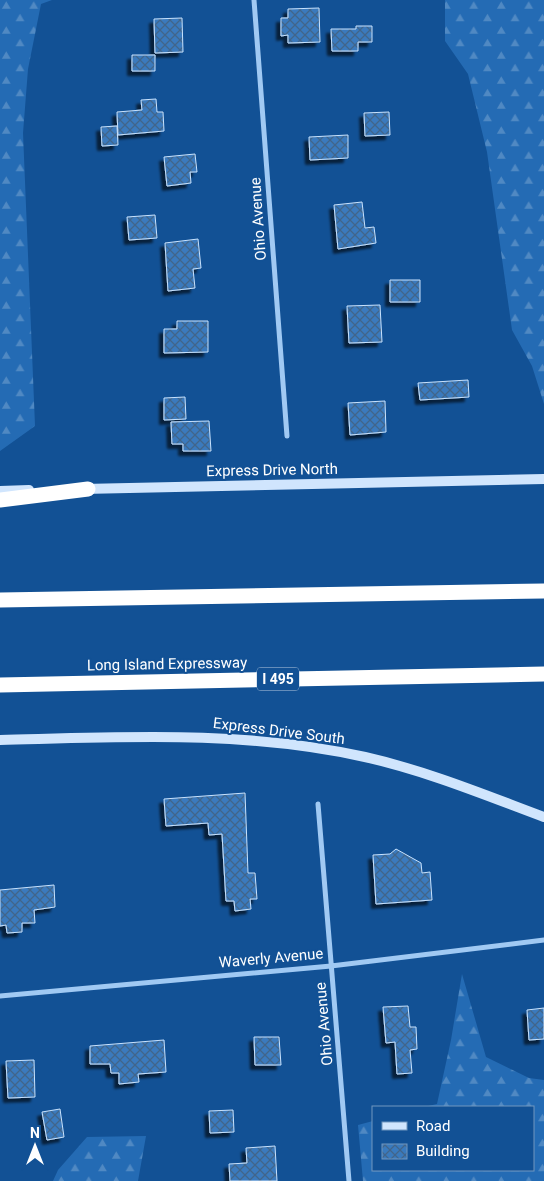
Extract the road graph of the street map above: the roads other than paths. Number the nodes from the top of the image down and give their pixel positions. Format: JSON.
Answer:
{"nodes":[{"id":1,"x":254,"y":0,"type":"edge"},
{"id":2,"x":287,"y":436,"type":"dead end"},
{"id":3,"x":544,"y":479,"type":"edge"},
{"id":4,"x":88,"y":489,"type":"junction"},
{"id":5,"x":0,"y":491,"type":"edge"},
{"id":6,"x":0,"y":500,"type":"edge"},
{"id":7,"x":544,"y":591,"type":"edge"},
{"id":8,"x":0,"y":600,"type":"edge"},
{"id":9,"x":544,"y":674,"type":"edge"},
{"id":10,"x":0,"y":685,"type":"edge"},
{"id":11,"x":0,"y":740,"type":"edge"},
{"id":12,"x":318,"y":804,"type":"dead end"},
{"id":13,"x":544,"y":817,"type":"edge"},
{"id":14,"x":544,"y":940,"type":"edge"},
{"id":15,"x":331,"y":966,"type":"junction"},
{"id":16,"x":0,"y":996,"type":"edge"},
{"id":17,"x":349,"y":1181,"type":"edge"}],
"edges":[{"from":1,"to":2,"type":"street","name":"Ohio Avenue"},
{"from":3,"to":4,"type":"main road","name":"Express Drive North"},
{"from":4,"to":5,"type":"main road","name":"Express Drive North"},
{"from":4,"to":6,"type":"highway"},
{"from":7,"to":8,"type":"highway"},
{"from":9,"to":10,"type":"highway","name":"Long Island Expressway","number":"I 495"},
{"from":11,"to":13,"type":"main road","name":"Express Drive South"},
{"from":12,"to":15,"type":"street","name":"Ohio Avenue"},
{"from":14,"to":15,"type":"street","name":"Waverly Avenue"},
{"from":15,"to":16,"type":"street","name":"Waverly Avenue"},
{"from":15,"to":17,"type":"street","name":"Ohio Avenue"}]}
